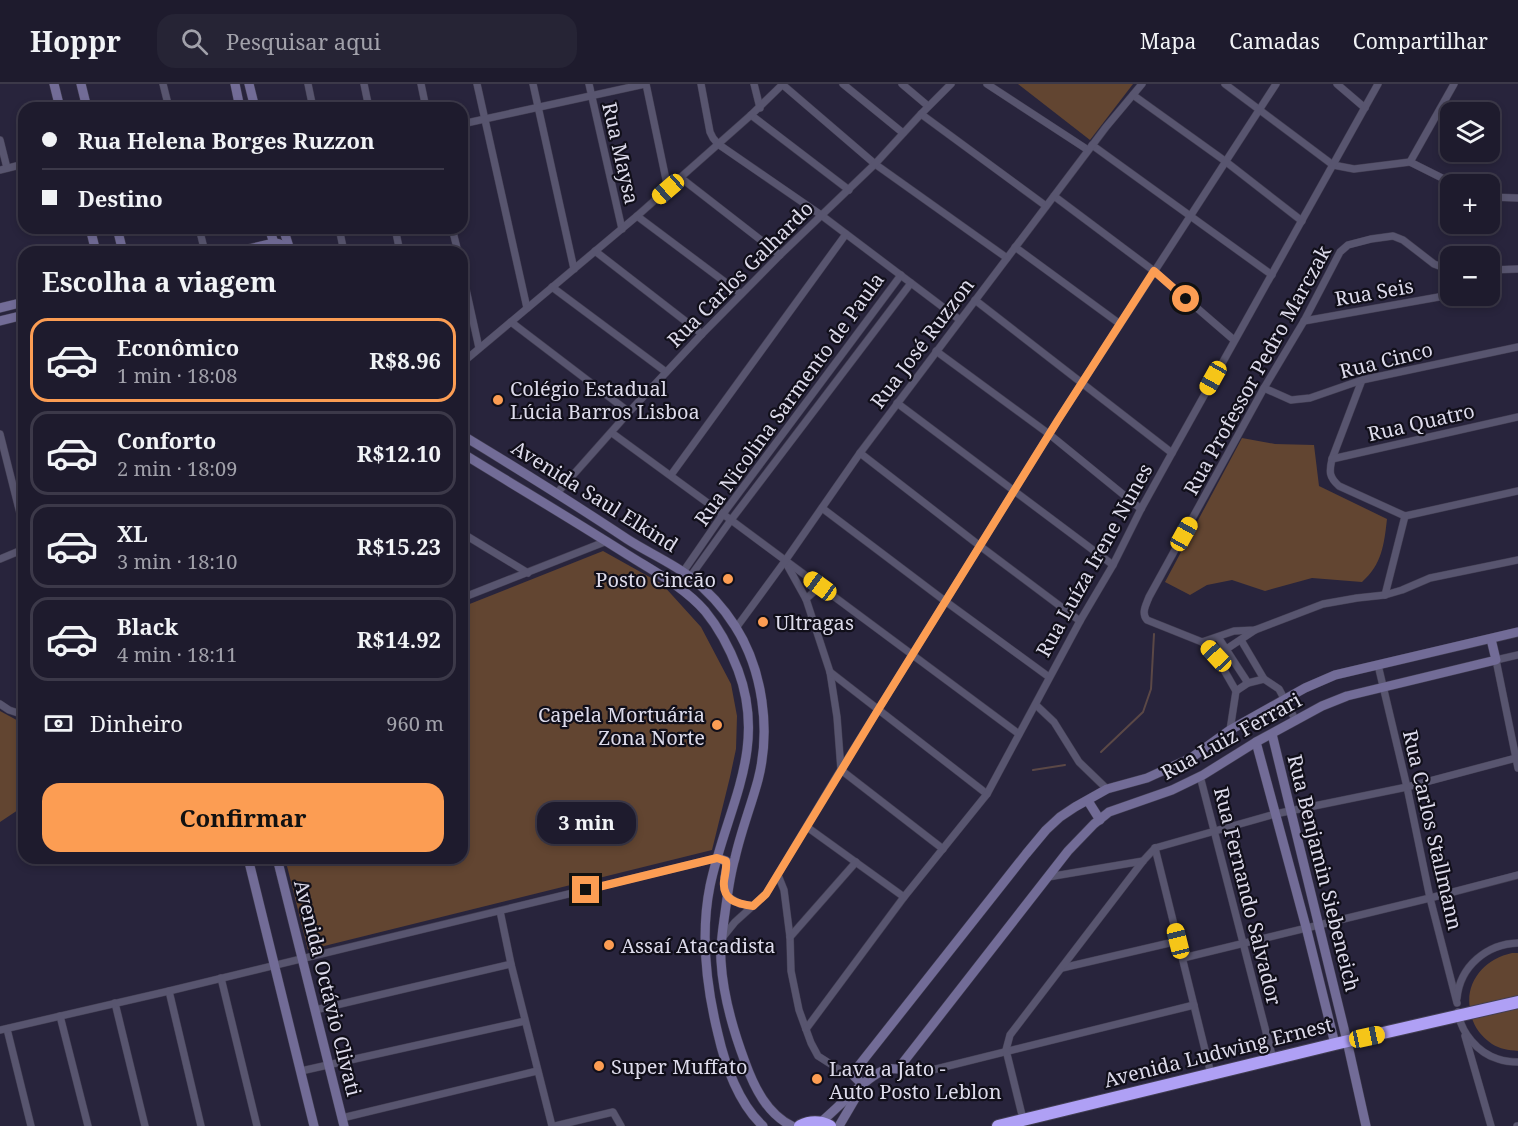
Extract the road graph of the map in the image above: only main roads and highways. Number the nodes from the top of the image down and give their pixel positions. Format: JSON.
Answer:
{"nodes":[{"id":1,"x":1518,"y":1002,"type":"edge"},
{"id":2,"x":826,"y":1124,"type":"edge"},
{"id":3,"x":800,"y":1126,"type":"edge"},
{"id":4,"x":998,"y":1126,"type":"edge"}],
"edges":[{"from":1,"to":4,"type":"highway","name":"Avenida Ludwing Ernest"},
{"from":2,"to":3,"type":"highway"}]}
